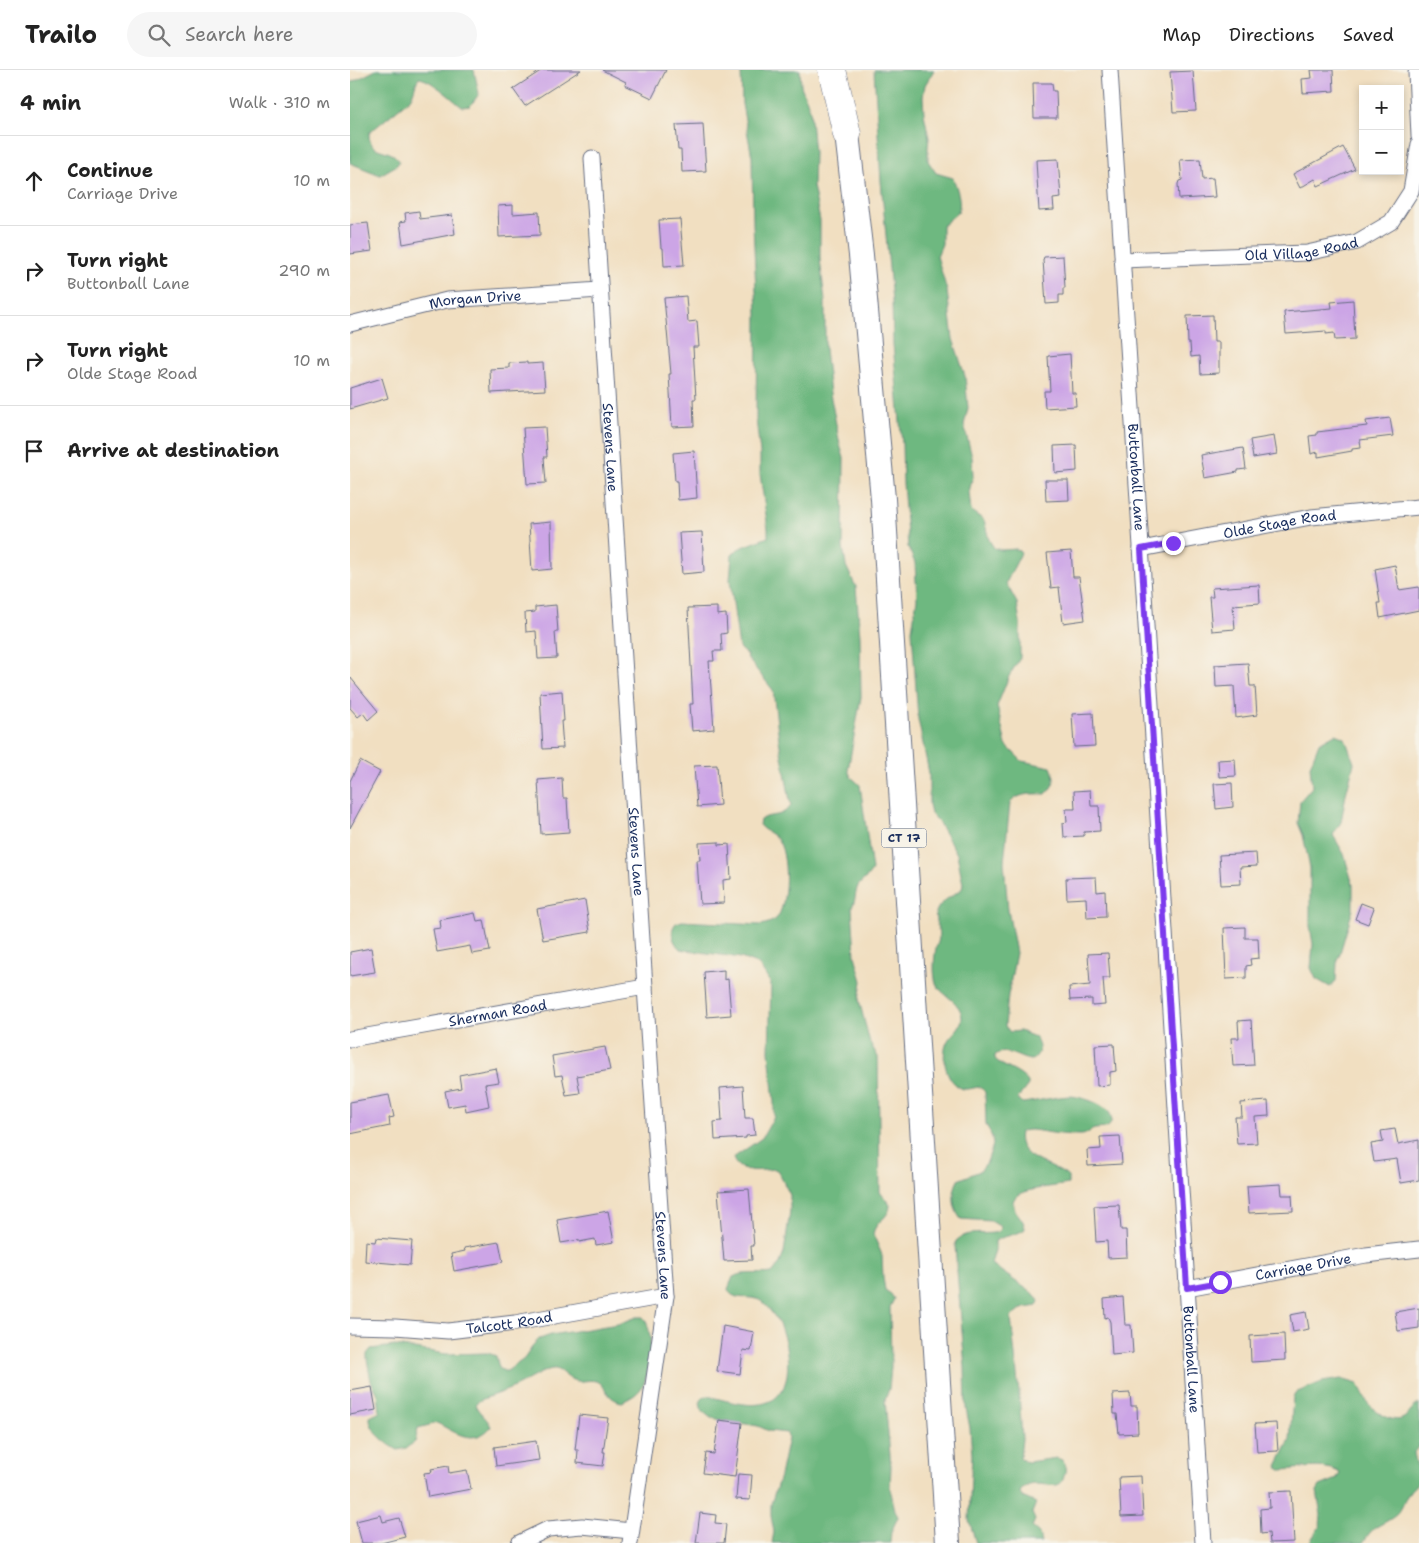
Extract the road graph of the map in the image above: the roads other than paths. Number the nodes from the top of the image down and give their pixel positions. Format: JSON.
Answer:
{"nodes":[{"id":1,"x":832,"y":70,"type":"edge"},
{"id":2,"x":851,"y":70,"type":"edge"},
{"id":3,"x":1110,"y":70,"type":"edge"},
{"id":4,"x":1416,"y":72,"type":"dead end"},
{"id":5,"x":847,"y":134,"type":"junction"},
{"id":6,"x":1419,"y":136,"type":"edge"},
{"id":7,"x":1419,"y":144,"type":"edge"},
{"id":8,"x":592,"y":158,"type":"dead end"},
{"id":9,"x":1122,"y":260,"type":"junction"},
{"id":10,"x":600,"y":290,"type":"junction"},
{"id":11,"x":350,"y":324,"type":"edge"},
{"id":12,"x":1419,"y":507,"type":"edge"},
{"id":13,"x":1141,"y":549,"type":"junction"},
{"id":14,"x":644,"y":987,"type":"junction"},
{"id":15,"x":350,"y":1039,"type":"edge"},
{"id":16,"x":1419,"y":1249,"type":"edge"},
{"id":17,"x":1187,"y":1288,"type":"junction"},
{"id":18,"x":666,"y":1296,"type":"junction"},
{"id":19,"x":350,"y":1326,"type":"edge"},
{"id":20,"x":631,"y":1537,"type":"edge"},
{"id":21,"x":519,"y":1543,"type":"edge"},
{"id":22,"x":948,"y":1543,"type":"edge"},
{"id":23,"x":1204,"y":1543,"type":"edge"}],
"edges":[{"from":1,"to":5,"type":"highway","number":"CT 17"},
{"from":2,"to":5,"type":"highway","number":"CT 17"},
{"from":3,"to":9,"type":"street","name":"Buttonball Lane"},
{"from":4,"to":6,"type":"street"},
{"from":5,"to":22,"type":"main road","number":"CT 17"},
{"from":7,"to":9,"type":"street","name":"Old Village Road"},
{"from":8,"to":10,"type":"street","name":"Stevens Lane"},
{"from":9,"to":13,"type":"street","name":"Buttonball Lane"},
{"from":10,"to":11,"type":"street","name":"Morgan Drive"},
{"from":10,"to":14,"type":"street","name":"Stevens Lane"},
{"from":12,"to":13,"type":"street","name":"Olde Stage Road"},
{"from":13,"to":17,"type":"street","name":"Buttonball Lane"},
{"from":14,"to":15,"type":"street","name":"Sherman Road"},
{"from":14,"to":18,"type":"street","name":"Stevens Lane"},
{"from":16,"to":17,"type":"street","name":"Carriage Drive"},
{"from":17,"to":23,"type":"street","name":"Buttonball Lane"},
{"from":18,"to":19,"type":"street","name":"Talcott Road"},
{"from":18,"to":20,"type":"street","name":"Stevens Lane"},
{"from":20,"to":21,"type":"street"}]}
